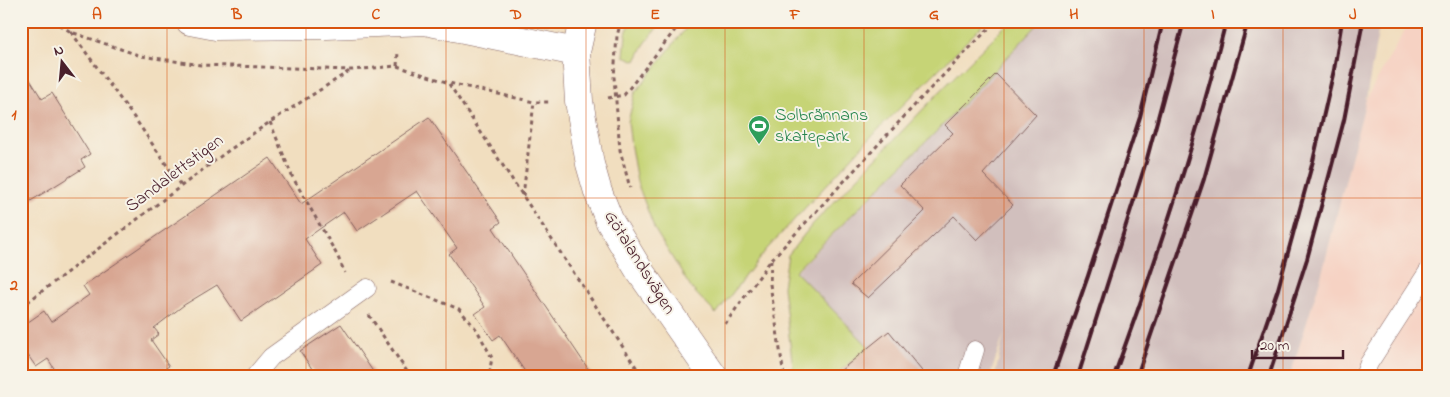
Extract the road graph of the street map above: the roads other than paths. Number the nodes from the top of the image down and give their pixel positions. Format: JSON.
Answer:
{"nodes":[{"id":1,"x":190,"y":21,"type":"edge"},
{"id":2,"x":582,"y":21,"type":"edge"},
{"id":3,"x":576,"y":52,"type":"junction"},
{"id":4,"x":1429,"y":270,"type":"edge"},
{"id":5,"x":361,"y":292,"type":"road end"},
{"id":6,"x":975,"y":350,"type":"dead end"},
{"id":7,"x":255,"y":376,"type":"edge"},
{"id":8,"x":713,"y":376,"type":"edge"},
{"id":9,"x":967,"y":376,"type":"edge"},
{"id":10,"x":1364,"y":376,"type":"edge"}],
"edges":[{"from":1,"to":3,"type":"street"},
{"from":2,"to":3,"type":"street","name":"Götalandsvägen"},
{"from":3,"to":8,"type":"street","name":"Götalandsvägen"},
{"from":4,"to":10,"type":"lane"},
{"from":5,"to":7,"type":"lane"},
{"from":6,"to":9,"type":"lane"}]}
